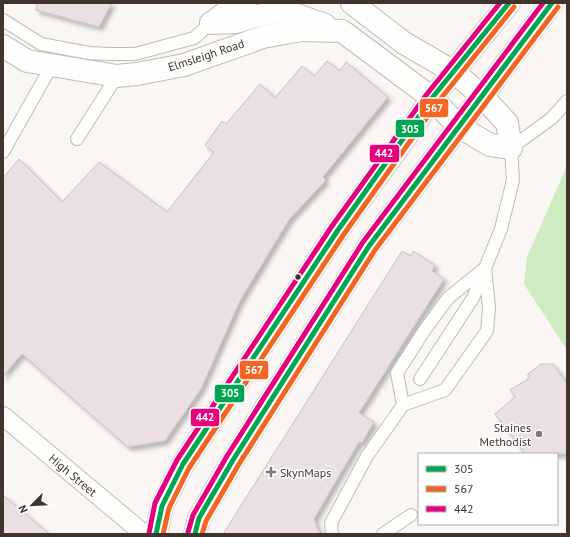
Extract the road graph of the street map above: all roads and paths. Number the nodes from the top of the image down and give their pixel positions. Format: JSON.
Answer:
{"nodes":[{"id":1,"x":246,"y":3,"type":"edge"},
{"id":2,"x":509,"y":3,"type":"edge"},
{"id":3,"x":552,"y":3,"type":"edge"},
{"id":4,"x":352,"y":4,"type":"edge"},
{"id":5,"x":3,"y":20,"type":"edge"},
{"id":6,"x":211,"y":23,"type":"junction"},
{"id":7,"x":342,"y":31,"type":"junction"},
{"id":8,"x":3,"y":46,"type":"edge"},
{"id":9,"x":52,"y":65,"type":"junction"},
{"id":10,"x":454,"y":72,"type":"junction"},
{"id":11,"x":117,"y":76,"type":"junction"},
{"id":12,"x":482,"y":96,"type":"junction"},
{"id":13,"x":432,"y":98,"type":"junction"},
{"id":14,"x":567,"y":101,"type":"edge"},
{"id":15,"x":458,"y":126,"type":"junction"},
{"id":16,"x":77,"y":139,"type":"dead end"},
{"id":17,"x":511,"y":148,"type":"junction"},
{"id":18,"x":3,"y":152,"type":"edge"},
{"id":19,"x":485,"y":268,"type":"junction"},
{"id":20,"x":420,"y":379,"type":"dead end"},
{"id":21,"x":402,"y":405,"type":"junction"},
{"id":22,"x":3,"y":416,"type":"edge"},
{"id":23,"x":411,"y":515,"type":"dead end"},
{"id":24,"x":144,"y":534,"type":"edge"},
{"id":25,"x":156,"y":534,"type":"edge"},
{"id":26,"x":195,"y":534,"type":"edge"},
{"id":27,"x":332,"y":534,"type":"edge"},
{"id":28,"x":383,"y":534,"type":"edge"}],
"edges":[{"from":1,"to":6,"type":"street"},
{"from":2,"to":10,"type":"main road"},
{"from":3,"to":12,"type":"main road"},
{"from":4,"to":7,"type":"street"},
{"from":4,"to":10,"type":"street"},
{"from":5,"to":6,"type":"lane"},
{"from":6,"to":7,"type":"street"},
{"from":7,"to":11,"type":"street","name":"Elmsleigh Road"},
{"from":7,"to":13,"type":"street"},
{"from":8,"to":9,"type":"street","name":"Elmsleigh Road"},
{"from":9,"to":11,"type":"street","name":"Elmsleigh Road"},
{"from":9,"to":18,"type":"lane"},
{"from":10,"to":12,"type":"street"},
{"from":10,"to":13,"type":"main road"},
{"from":11,"to":16,"type":"lane"},
{"from":12,"to":15,"type":"main road"},
{"from":12,"to":17,"type":"street"},
{"from":13,"to":15,"type":"street"},
{"from":13,"to":25,"type":"main road"},
{"from":14,"to":17,"type":"lane"},
{"from":15,"to":17,"type":"street"},
{"from":15,"to":26,"type":"main road"},
{"from":17,"to":19,"type":"lane"},
{"from":19,"to":20,"type":"lane"},
{"from":19,"to":21,"type":"lane"},
{"from":19,"to":21,"type":"lane"},
{"from":21,"to":27,"type":"lane"},
{"from":22,"to":24,"type":"street","name":"High Street"},
{"from":23,"to":28,"type":"lane"}]}
